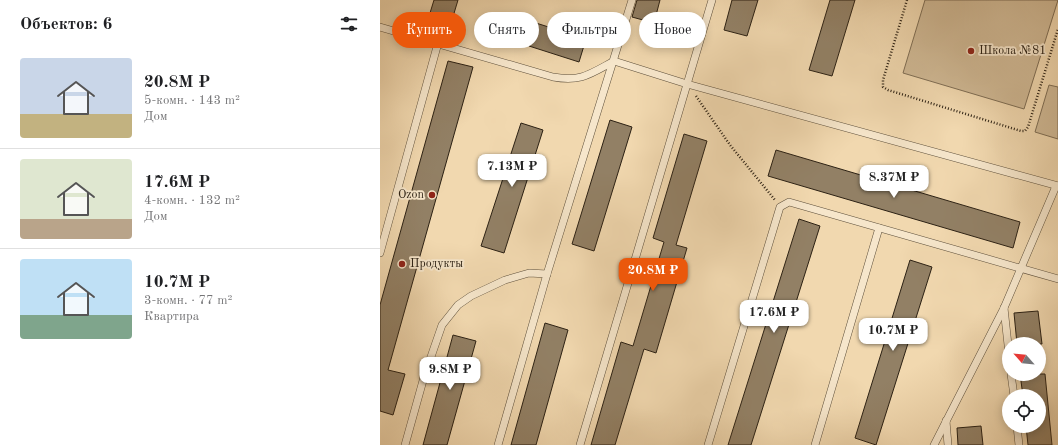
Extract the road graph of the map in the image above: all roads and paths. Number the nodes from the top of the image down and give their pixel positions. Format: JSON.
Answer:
{"nodes":[{"id":1,"x":632,"y":0,"type":"edge"},
{"id":2,"x":712,"y":0,"type":"edge"},
{"id":3,"x":907,"y":0,"type":"edge"},
{"id":4,"x":380,"y":28,"type":"edge"},
{"id":5,"x":1058,"y":29,"type":"edge"},
{"id":6,"x":392,"y":31,"type":"edge"},
{"id":7,"x":437,"y":48,"type":"edge"},
{"id":8,"x":455,"y":48,"type":"edge"},
{"id":9,"x":614,"y":61,"type":"junction"},
{"id":10,"x":687,"y":84,"type":"junction"},
{"id":11,"x":1057,"y":186,"type":"edge"},
{"id":12,"x":780,"y":207,"type":"junction"},
{"id":13,"x":879,"y":228,"type":"junction"},
{"id":14,"x":380,"y":253,"type":"edge"},
{"id":15,"x":1021,"y":270,"type":"junction"},
{"id":16,"x":547,"y":274,"type":"junction"},
{"id":17,"x":1058,"y":279,"type":"edge"},
{"id":18,"x":1004,"y":308,"type":"junction"},
{"id":19,"x":1007,"y":337,"type":"edge"},
{"id":20,"x":946,"y":421,"type":"junction"},
{"id":21,"x":1018,"y":433,"type":"edge"},
{"id":22,"x":405,"y":445,"type":"edge"},
{"id":23,"x":498,"y":445,"type":"edge"},
{"id":24,"x":580,"y":445,"type":"edge"},
{"id":25,"x":708,"y":445,"type":"edge"},
{"id":26,"x":815,"y":445,"type":"edge"},
{"id":27,"x":934,"y":445,"type":"edge"},
{"id":28,"x":948,"y":445,"type":"edge"},
{"id":29,"x":1019,"y":445,"type":"edge"}],
"edges":[{"from":1,"to":9,"type":"lane"},
{"from":2,"to":10,"type":"lane"},
{"from":3,"to":5,"type":"path"},
{"from":4,"to":6,"type":"lane"},
{"from":7,"to":14,"type":"lane"},
{"from":8,"to":9,"type":"lane"},
{"from":9,"to":10,"type":"lane"},
{"from":9,"to":16,"type":"lane"},
{"from":10,"to":11,"type":"lane"},
{"from":10,"to":12,"type":"path"},
{"from":10,"to":24,"type":"lane"},
{"from":11,"to":15,"type":"lane"},
{"from":12,"to":13,"type":"lane"},
{"from":12,"to":25,"type":"lane"},
{"from":13,"to":15,"type":"lane"},
{"from":13,"to":26,"type":"lane"},
{"from":15,"to":17,"type":"lane"},
{"from":15,"to":18,"type":"lane"},
{"from":16,"to":22,"type":"lane"},
{"from":16,"to":23,"type":"lane"},
{"from":18,"to":19,"type":"lane"},
{"from":18,"to":20,"type":"lane"},
{"from":20,"to":27,"type":"lane"},
{"from":20,"to":28,"type":"lane"},
{"from":21,"to":29,"type":"lane"}]}
